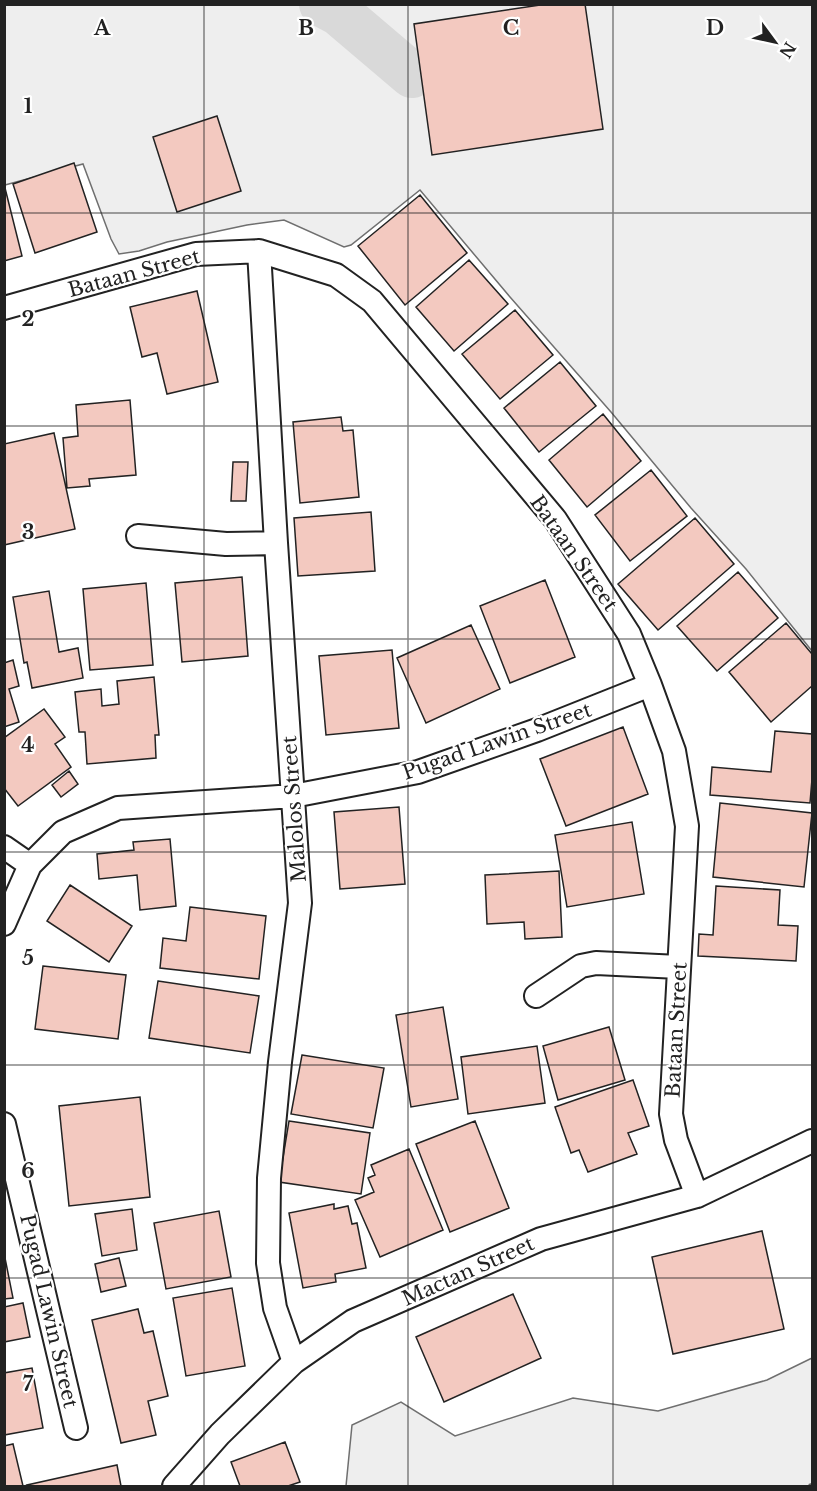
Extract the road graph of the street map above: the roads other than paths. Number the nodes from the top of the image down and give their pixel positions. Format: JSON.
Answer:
{"nodes":[{"id":1,"x":259,"y":251,"type":"junction"},
{"id":2,"x":4,"y":308,"type":"edge"},
{"id":3,"x":138,"y":536,"type":"dead end"},
{"id":4,"x":276,"y":543,"type":"junction"},
{"id":5,"x":650,"y":685,"type":"junction"},
{"id":6,"x":293,"y":796,"type":"junction"},
{"id":7,"x":4,"y":847,"type":"edge"},
{"id":8,"x":30,"y":865,"type":"junction"},
{"id":9,"x":4,"y":924,"type":"edge"},
{"id":10,"x":679,"y":967,"type":"junction"},
{"id":11,"x":536,"y":996,"type":"dead end"},
{"id":12,"x":4,"y":1124,"type":"edge"},
{"id":13,"x":813,"y":1141,"type":"edge"},
{"id":14,"x":697,"y":1196,"type":"junction"},
{"id":15,"x":294,"y":1362,"type":"junction"},
{"id":16,"x":76,"y":1428,"type":"dead end"},
{"id":17,"x":174,"y":1486,"type":"edge"}],
"edges":[{"from":1,"to":2,"type":"street","name":"Bataan Street"},
{"from":1,"to":4,"type":"street","name":"Malolos Street"},
{"from":1,"to":5,"type":"street","name":"Bataan Street"},
{"from":3,"to":4,"type":"street"},
{"from":4,"to":6,"type":"street","name":"Malolos Street"},
{"from":5,"to":6,"type":"street","name":"Pugad Lawin Street"},
{"from":5,"to":10,"type":"street","name":"Bataan Street"},
{"from":6,"to":8,"type":"street","name":"Pugad Lawin Street"},
{"from":6,"to":15,"type":"street","name":"Malolos Street"},
{"from":7,"to":8,"type":"street"},
{"from":8,"to":9,"type":"street","name":"Pugad Lawin Street"},
{"from":10,"to":11,"type":"street"},
{"from":10,"to":14,"type":"street","name":"Bataan Street"},
{"from":12,"to":16,"type":"street","name":"Pugad Lawin Street"},
{"from":13,"to":14,"type":"street","name":"Mactan Street"},
{"from":14,"to":15,"type":"street","name":"Mactan Street"},
{"from":15,"to":17,"type":"street","name":"Mactan Street"}]}
